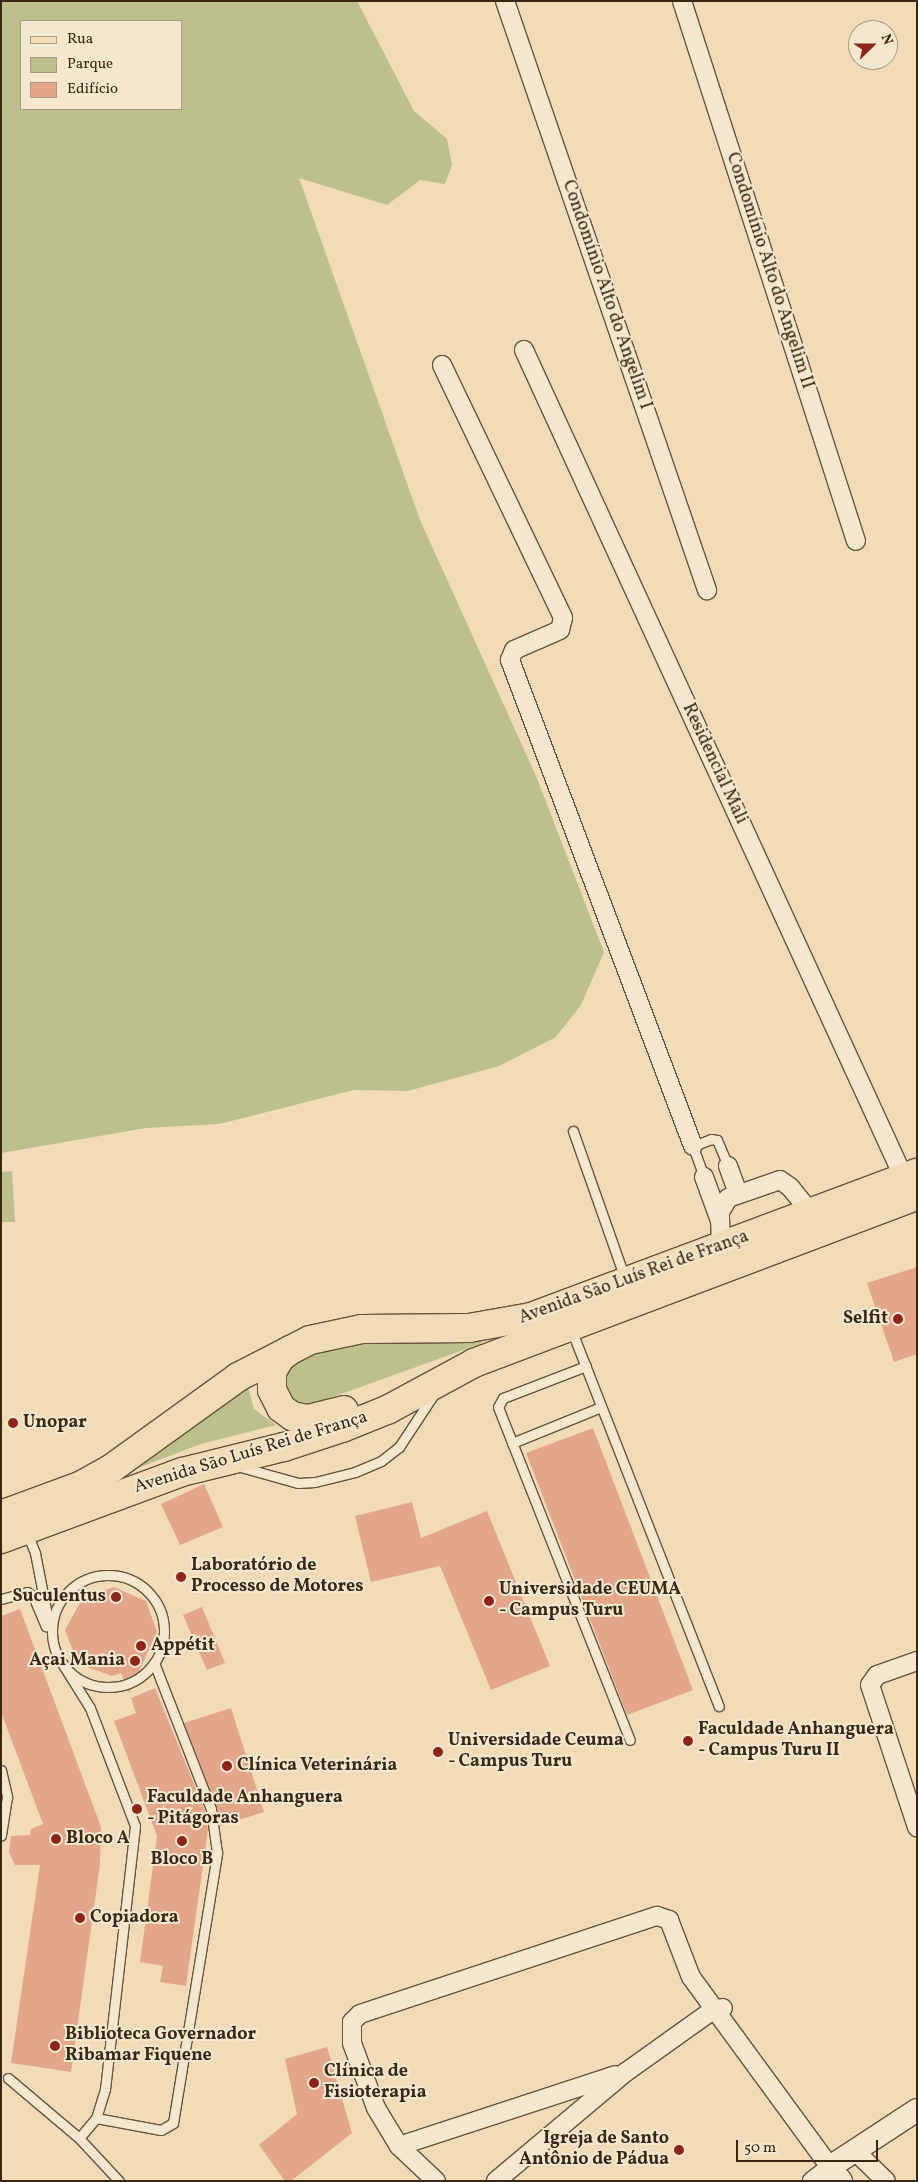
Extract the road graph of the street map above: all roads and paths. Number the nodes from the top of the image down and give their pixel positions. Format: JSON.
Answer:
{"nodes":[{"id":1,"x":505,"y":1,"type":"edge"},
{"id":2,"x":682,"y":1,"type":"edge"},
{"id":3,"x":524,"y":350,"type":"dead end"},
{"id":4,"x":442,"y":365,"type":"dead end"},
{"id":5,"x":856,"y":541,"type":"dead end"},
{"id":6,"x":707,"y":590,"type":"dead end"},
{"id":7,"x":573,"y":1131,"type":"dead end"},
{"id":8,"x":693,"y":1146,"type":"junction"},
{"id":9,"x":728,"y":1166,"type":"joint"},
{"id":10,"x":704,"y":1177,"type":"joint"},
{"id":11,"x":912,"y":1182,"type":"edge"},
{"id":12,"x":738,"y":1194,"type":"junction"},
{"id":13,"x":811,"y":1213,"type":"junction"},
{"id":14,"x":720,"y":1219,"type":"junction"},
{"id":15,"x":722,"y":1246,"type":"junction"},
{"id":16,"x":626,"y":1282,"type":"junction"},
{"id":17,"x":570,"y":1326,"type":"junction"},
{"id":18,"x":294,"y":1347,"type":"junction"},
{"id":19,"x":586,"y":1366,"type":"junction"},
{"id":20,"x":441,"y":1381,"type":"junction"},
{"id":21,"x":601,"y":1406,"type":"junction"},
{"id":22,"x":512,"y":1442,"type":"junction"},
{"id":23,"x":223,"y":1461,"type":"junction"},
{"id":24,"x":1,"y":1515,"type":"edge"},
{"id":25,"x":14,"y":1535,"type":"edge"},
{"id":26,"x":1,"y":1599,"type":"edge"},
{"id":27,"x":53,"y":1642,"type":"junction"},
{"id":28,"x":917,"y":1661,"type":"edge"},
{"id":29,"x":62,"y":1663,"type":"junction"},
{"id":30,"x":154,"y":1663,"type":"junction"},
{"id":31,"x":719,"y":1706,"type":"dead end"},
{"id":32,"x":630,"y":1740,"type":"dead end"},
{"id":33,"x":1,"y":1770,"type":"edge"},
{"id":34,"x":917,"y":1827,"type":"edge"},
{"id":35,"x":1,"y":1836,"type":"edge"},
{"id":36,"x":713,"y":2010,"type":"junction"},
{"id":37,"x":626,"y":2072,"type":"junction"},
{"id":38,"x":8,"y":2078,"type":"dead end"},
{"id":39,"x":917,"y":2110,"type":"edge"},
{"id":40,"x":96,"y":2118,"type":"junction"},
{"id":41,"x":79,"y":2138,"type":"junction"},
{"id":42,"x":400,"y":2146,"type":"junction"},
{"id":43,"x":855,"y":2150,"type":"junction"},
{"id":44,"x":835,"y":2174,"type":"edge"},
{"id":45,"x":119,"y":2181,"type":"edge"},
{"id":46,"x":436,"y":2181,"type":"edge"},
{"id":47,"x":496,"y":2181,"type":"edge"},
{"id":48,"x":812,"y":2181,"type":"edge"},
{"id":49,"x":886,"y":2181,"type":"edge"}],
"edges":[{"from":1,"to":6,"type":"street","name":"Condomínio Alto do Angelim I"},
{"from":2,"to":5,"type":"street","name":"Condomínio Alto do Angelim II"},
{"from":3,"to":11,"type":"street","name":"Residencial Mali"},
{"from":4,"to":8,"type":"street"},
{"from":7,"to":16,"type":"lane"},
{"from":8,"to":9,"type":"lane"},
{"from":8,"to":10,"type":"lane"},
{"from":9,"to":12,"type":"street"},
{"from":10,"to":14,"type":"street"},
{"from":11,"to":13,"type":"main road","name":"Avenida São Luís Rei de França"},
{"from":11,"to":17,"type":"main road","name":"Avenida São Luís Rei de França"},
{"from":12,"to":13,"type":"street"},
{"from":12,"to":14,"type":"street"},
{"from":13,"to":15,"type":"main road","name":"Avenida São Luís Rei de França"},
{"from":14,"to":15,"type":"street"},
{"from":15,"to":16,"type":"main road","name":"Avenida São Luís Rei de França"},
{"from":16,"to":18,"type":"main road","name":"Avenida São Luís Rei de França"},
{"from":17,"to":19,"type":"lane"},
{"from":17,"to":20,"type":"main road","name":"Avenida São Luís Rei de França"},
{"from":18,"to":20,"type":"main road"},
{"from":18,"to":24,"type":"main road","name":"Avenida São Luís Rei de França"},
{"from":19,"to":21,"type":"lane"},
{"from":19,"to":22,"type":"lane"},
{"from":20,"to":23,"type":"main road","name":"Avenida São Luís Rei de França"},
{"from":20,"to":23,"type":"lane"},
{"from":21,"to":22,"type":"lane"},
{"from":21,"to":31,"type":"lane"},
{"from":22,"to":32,"type":"lane"},
{"from":23,"to":25,"type":"main road","name":"Avenida São Luís Rei de França"},
{"from":25,"to":27,"type":"lane"},
{"from":26,"to":27,"type":"lane"},
{"from":27,"to":29,"type":"lane"},
{"from":27,"to":30,"type":"lane"},
{"from":28,"to":34,"type":"street"},
{"from":29,"to":30,"type":"lane"},
{"from":29,"to":40,"type":"lane"},
{"from":30,"to":40,"type":"lane"},
{"from":33,"to":35,"type":"lane"},
{"from":36,"to":37,"type":"street"},
{"from":36,"to":42,"type":"street"},
{"from":36,"to":44,"type":"street"},
{"from":37,"to":42,"type":"street"},
{"from":37,"to":47,"type":"street"},
{"from":38,"to":41,"type":"lane"},
{"from":39,"to":43,"type":"street"},
{"from":40,"to":41,"type":"lane"},
{"from":41,"to":45,"type":"lane"},
{"from":42,"to":46,"type":"street"},
{"from":43,"to":44,"type":"street"},
{"from":43,"to":49,"type":"street"},
{"from":44,"to":48,"type":"street"}]}
